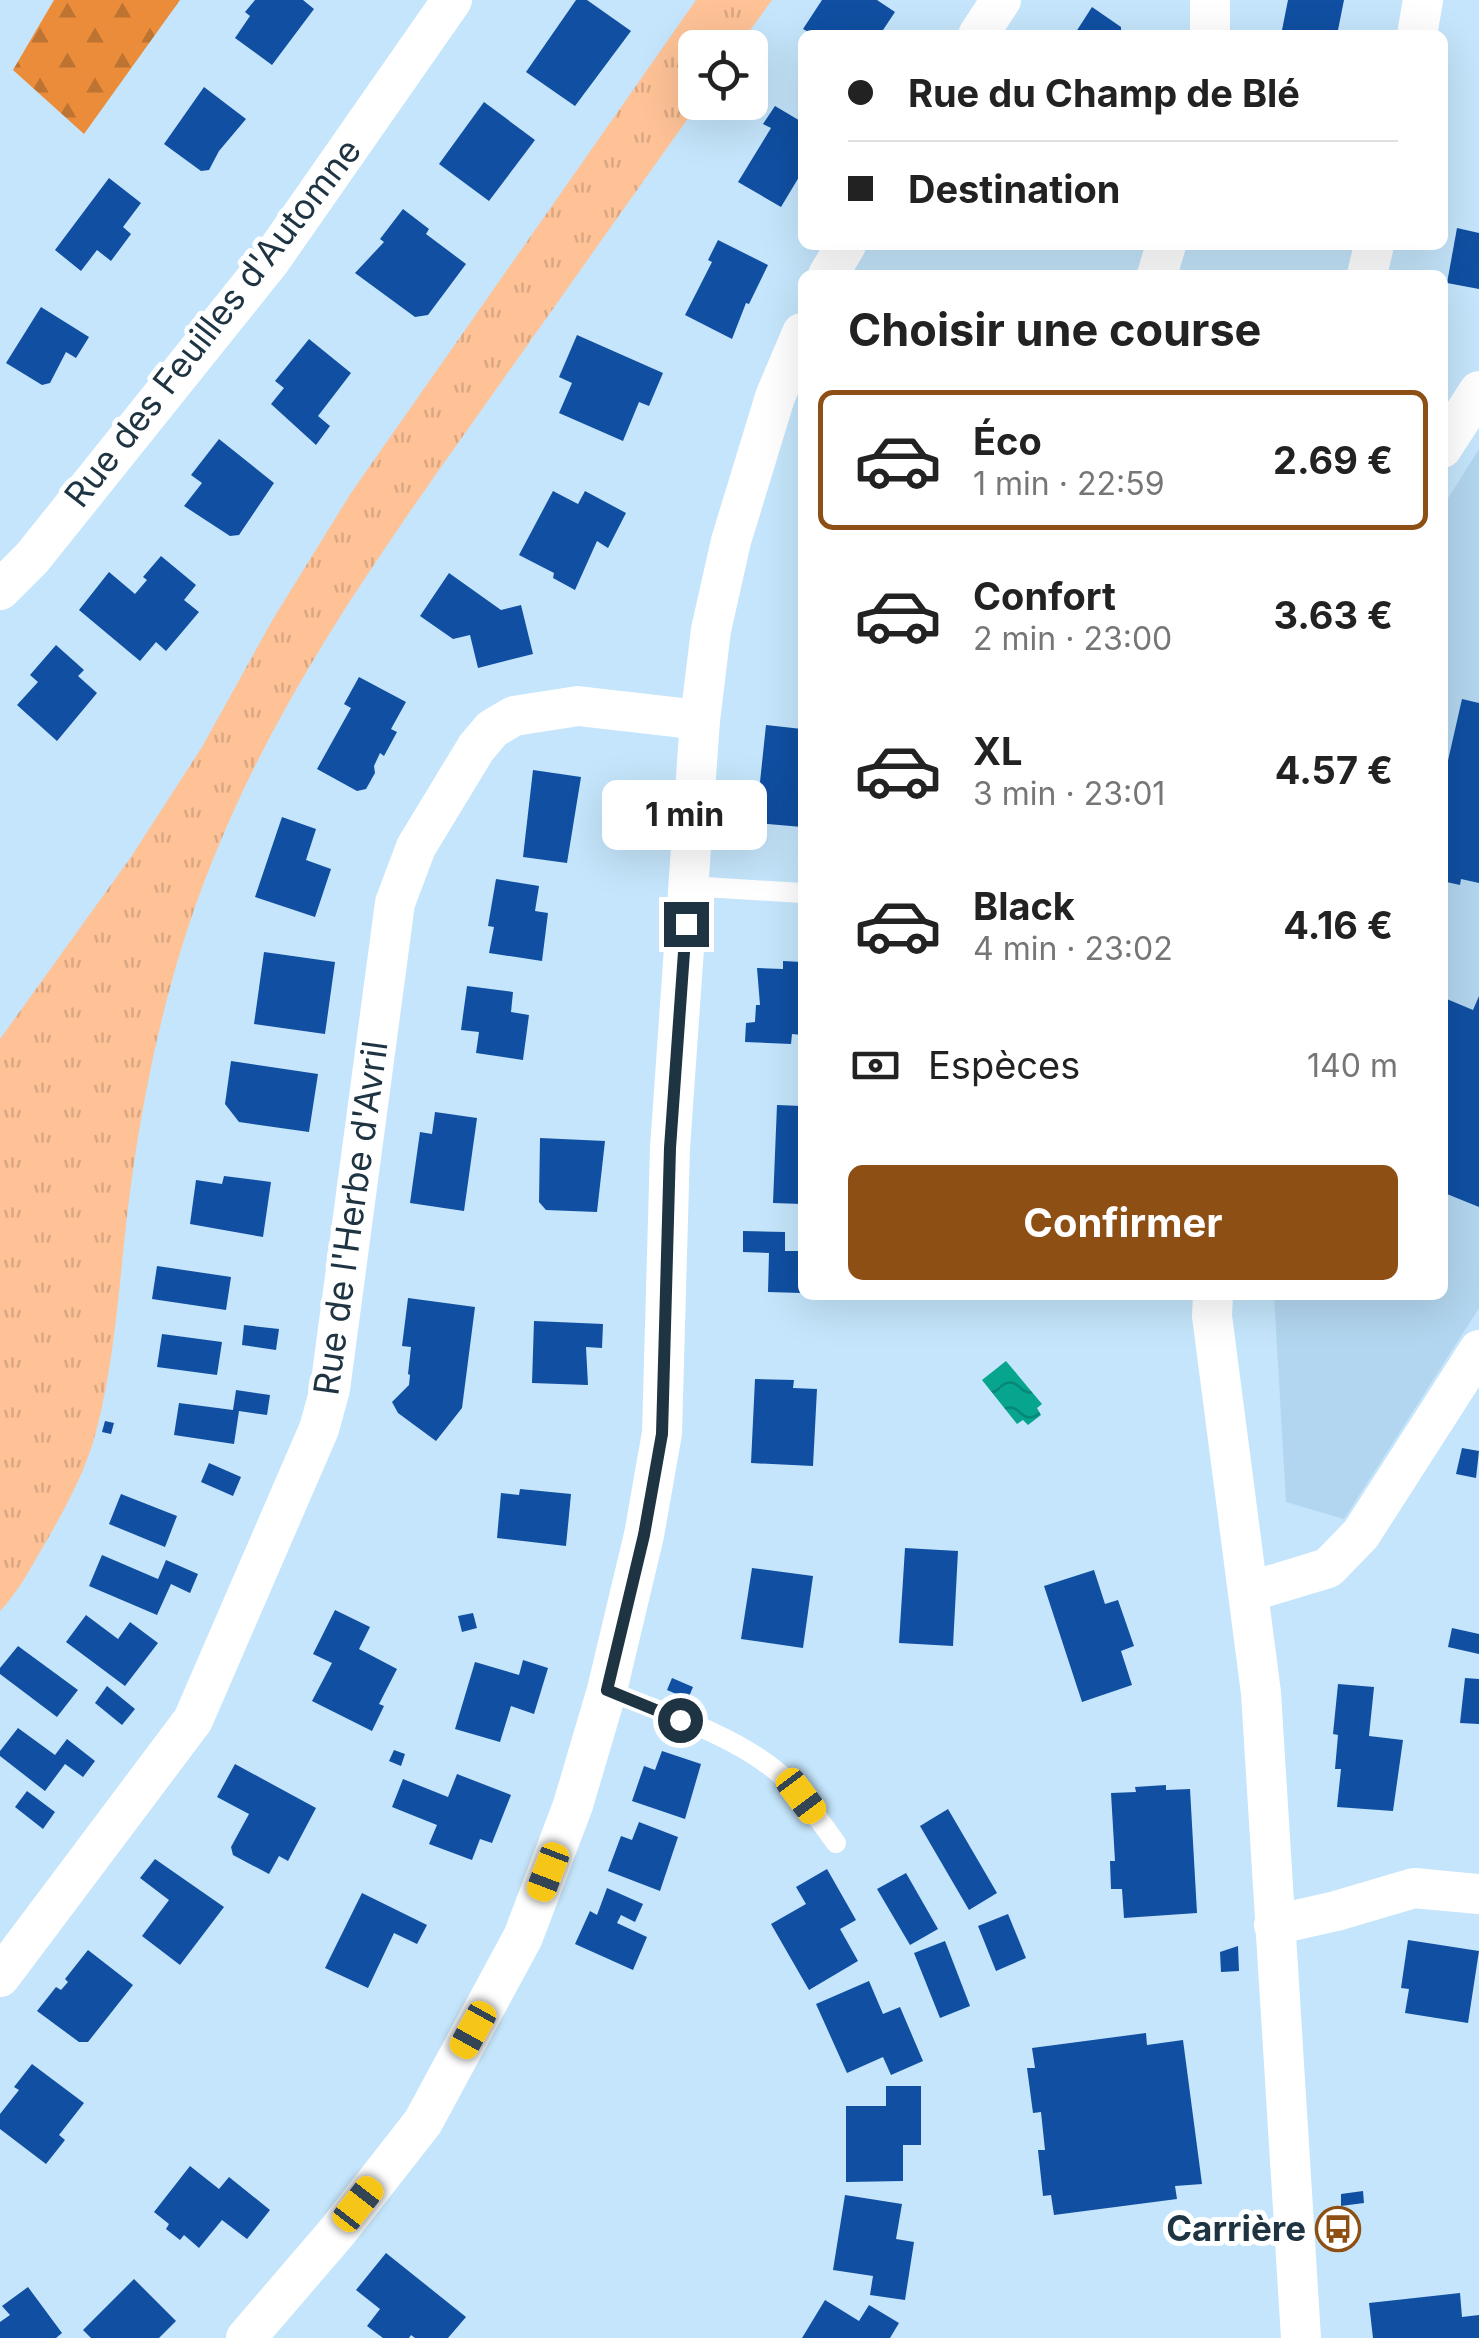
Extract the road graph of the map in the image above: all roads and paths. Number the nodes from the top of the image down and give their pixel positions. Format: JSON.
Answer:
{"nodes":[{"id":1,"x":452,"y":0,"type":"edge"},
{"id":2,"x":1001,"y":0,"type":"edge"},
{"id":3,"x":1210,"y":0,"type":"edge"},
{"id":4,"x":1423,"y":0,"type":"edge"},
{"id":5,"x":981,"y":30,"type":"edge"},
{"id":6,"x":1210,"y":30,"type":"edge"},
{"id":7,"x":1417,"y":30,"type":"edge"},
{"id":8,"x":798,"y":343,"type":"edge"},
{"id":9,"x":1479,"y":391,"type":"edge"},
{"id":10,"x":1448,"y":439,"type":"edge"},
{"id":11,"x":0,"y":590,"type":"edge"},
{"id":12,"x":700,"y":720,"type":"junction"},
{"id":13,"x":689,"y":886,"type":"junction"},
{"id":14,"x":798,"y":893,"type":"edge"},
{"id":15,"x":1213,"y":1300,"type":"edge"},
{"id":16,"x":1479,"y":1350,"type":"edge"},
{"id":17,"x":1249,"y":1592,"type":"junction"},
{"id":18,"x":607,"y":1690,"type":"junction"},
{"id":19,"x":836,"y":1843,"type":"dead end"},
{"id":20,"x":1479,"y":1894,"type":"edge"},
{"id":21,"x":1274,"y":1925,"type":"junction"},
{"id":22,"x":0,"y":1977,"type":"edge"},
{"id":23,"x":258,"y":2335,"type":"edge"},
{"id":24,"x":1301,"y":2338,"type":"edge"}],
"edges":[{"from":1,"to":11,"type":"street","name":"Rue des Feuilles d'Automne"},
{"from":2,"to":5,"type":"street"},
{"from":3,"to":6,"type":"street"},
{"from":4,"to":7,"type":"street"},
{"from":8,"to":12,"type":"street"},
{"from":9,"to":10,"type":"street"},
{"from":12,"to":13,"type":"street"},
{"from":12,"to":22,"type":"street","name":"Rue de l'Herbe d'Avril"},
{"from":13,"to":14,"type":"lane"},
{"from":13,"to":18,"type":"street"},
{"from":15,"to":17,"type":"street"},
{"from":16,"to":17,"type":"street"},
{"from":17,"to":21,"type":"street"},
{"from":18,"to":19,"type":"lane"},
{"from":18,"to":23,"type":"street"},
{"from":20,"to":21,"type":"street"},
{"from":21,"to":24,"type":"street"}]}
